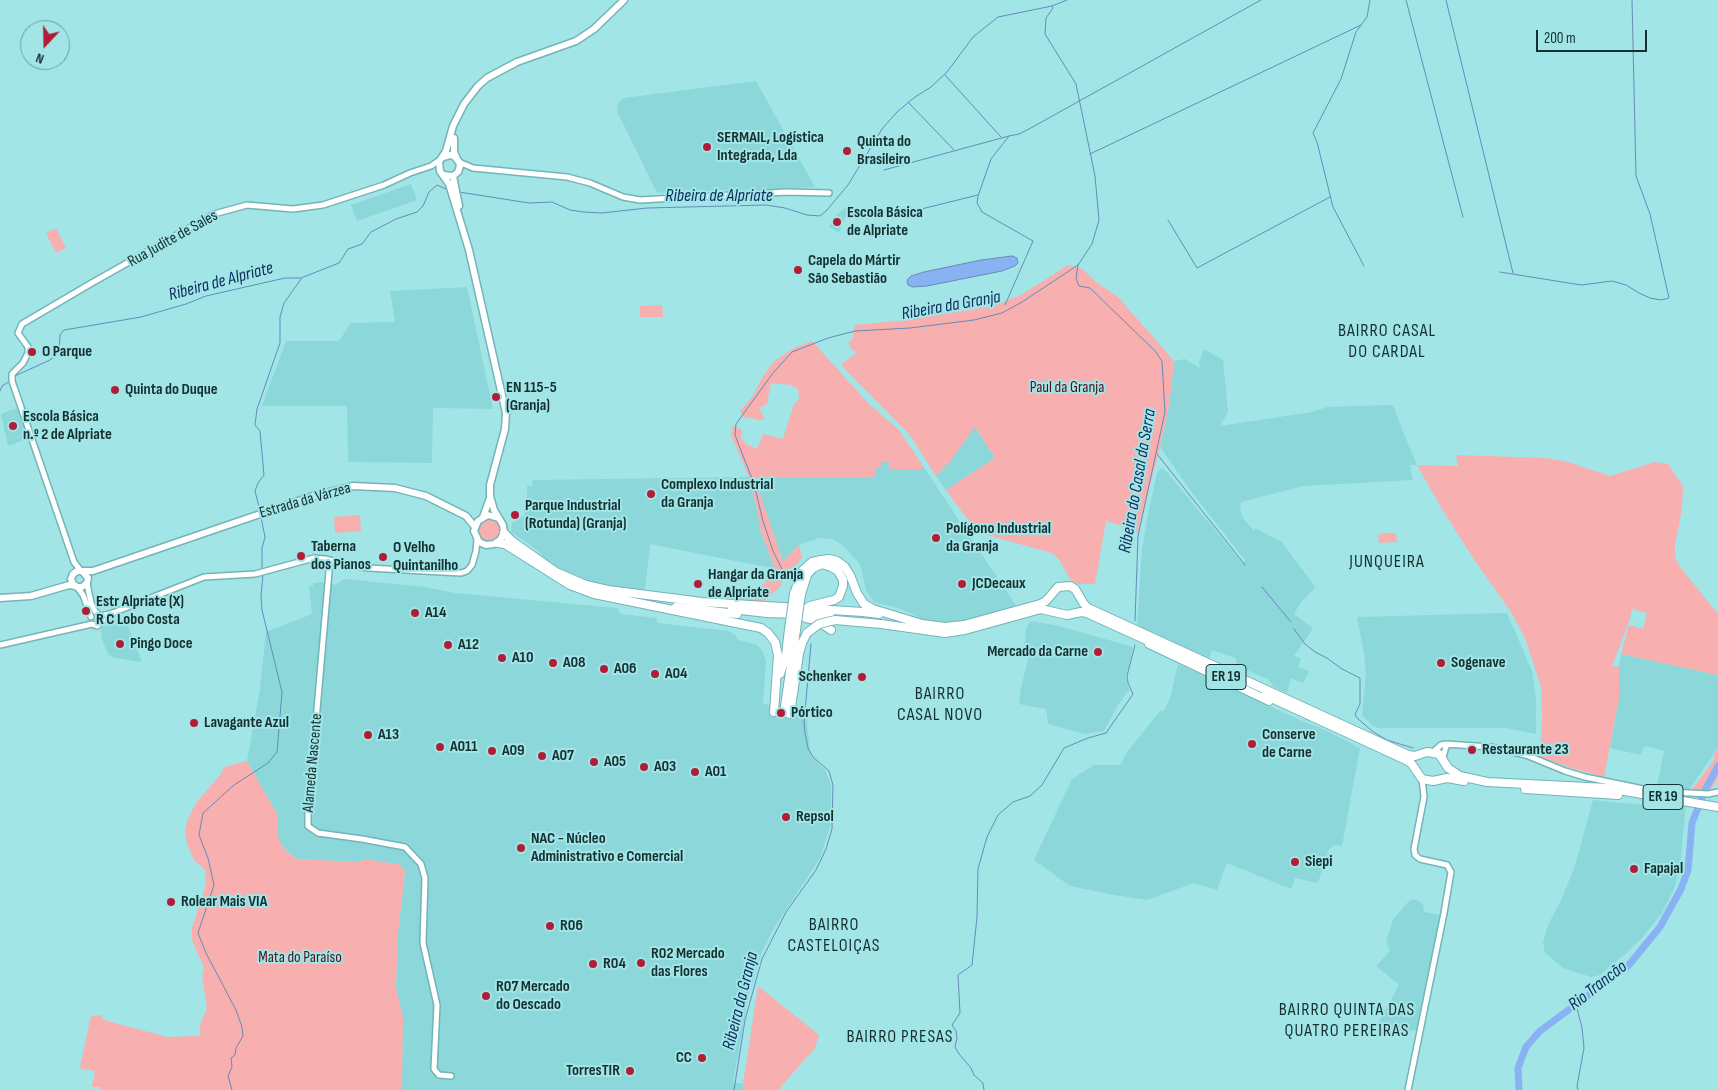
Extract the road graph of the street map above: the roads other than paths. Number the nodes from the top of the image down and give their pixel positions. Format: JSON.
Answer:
{"nodes":[{"id":1,"x":624,"y":0,"type":"edge"},
{"id":2,"x":628,"y":0,"type":"edge"},
{"id":3,"x":455,"y":126,"type":"junction"},
{"id":4,"x":442,"y":158,"type":"junction"},
{"id":5,"x":458,"y":160,"type":"junction"},
{"id":6,"x":426,"y":168,"type":"junction"},
{"id":7,"x":473,"y":168,"type":"junction"},
{"id":8,"x":442,"y":173,"type":"junction"},
{"id":9,"x":456,"y":174,"type":"junction"},
{"id":10,"x":829,"y":193,"type":"dead end"},
{"id":11,"x":459,"y":212,"type":"junction"},
{"id":12,"x":490,"y":496,"type":"junction"},
{"id":13,"x":466,"y":516,"type":"junction"},
{"id":14,"x":482,"y":517,"type":"junction"},
{"id":15,"x":498,"y":518,"type":"junction"},
{"id":16,"x":475,"y":527,"type":"junction"},
{"id":17,"x":504,"y":533,"type":"junction"},
{"id":18,"x":477,"y":539,"type":"junction"},
{"id":19,"x":498,"y":543,"type":"junction"},
{"id":20,"x":172,"y":544,"type":"junction"},
{"id":21,"x":486,"y":545,"type":"junction"},
{"id":22,"x":475,"y":555,"type":"junction"},
{"id":23,"x":330,"y":560,"type":"junction"},
{"id":24,"x":74,"y":562,"type":"junction"},
{"id":25,"x":82,"y":571,"type":"junction"},
{"id":26,"x":72,"y":575,"type":"junction"},
{"id":27,"x":554,"y":576,"type":"junction"},
{"id":28,"x":87,"y":582,"type":"junction"},
{"id":29,"x":76,"y":586,"type":"junction"},
{"id":30,"x":798,"y":594,"type":"junction"},
{"id":31,"x":1051,"y":596,"type":"junction"},
{"id":32,"x":0,"y":597,"type":"edge"},
{"id":33,"x":1080,"y":599,"type":"junction"},
{"id":34,"x":625,"y":600,"type":"junction"},
{"id":35,"x":778,"y":607,"type":"junction"},
{"id":36,"x":1056,"y":612,"type":"junction"},
{"id":37,"x":1072,"y":613,"type":"junction"},
{"id":38,"x":110,"y":614,"type":"junction"},
{"id":39,"x":99,"y":615,"type":"junction"},
{"id":40,"x":898,"y":617,"type":"junction"},
{"id":41,"x":91,"y":620,"type":"junction"},
{"id":42,"x":102,"y":623,"type":"junction"},
{"id":43,"x":792,"y":629,"type":"junction"},
{"id":44,"x":831,"y":630,"type":"dead end"},
{"id":45,"x":933,"y":632,"type":"junction"},
{"id":46,"x":0,"y":645,"type":"edge"},
{"id":47,"x":777,"y":683,"type":"junction"},
{"id":48,"x":774,"y":712,"type":"dead end"},
{"id":49,"x":1450,"y":744,"type":"junction"},
{"id":50,"x":1433,"y":752,"type":"junction"},
{"id":51,"x":1422,"y":754,"type":"junction"},
{"id":52,"x":1444,"y":761,"type":"junction"},
{"id":53,"x":1416,"y":770,"type":"junction"},
{"id":54,"x":1422,"y":779,"type":"junction"},
{"id":55,"x":1436,"y":780,"type":"junction"},
{"id":56,"x":1607,"y":791,"type":"junction"},
{"id":57,"x":1717,"y":793,"type":"edge"},
{"id":58,"x":1424,"y":797,"type":"junction"},
{"id":59,"x":1718,"y":807,"type":"edge"},
{"id":60,"x":1718,"y":812,"type":"edge"},
{"id":61,"x":451,"y":1076,"type":"dead end"},
{"id":62,"x":1408,"y":1090,"type":"edge"}],
"edges":[{"from":1,"to":3,"type":"main road"},
{"from":2,"to":3,"type":"main road"},
{"from":3,"to":4,"type":"main road"},
{"from":3,"to":5,"type":"main road"},
{"from":4,"to":5,"type":"main road"},
{"from":4,"to":6,"type":"street","name":"Rua Judite de Sales"},
{"from":4,"to":8,"type":"main road"},
{"from":5,"to":7,"type":"street"},
{"from":5,"to":9,"type":"main road"},
{"from":6,"to":8,"type":"street"},
{"from":6,"to":24,"type":"street","name":"Rua Judite de Sales"},
{"from":7,"to":9,"type":"street"},
{"from":7,"to":10,"type":"street"},
{"from":8,"to":9,"type":"main road"},
{"from":8,"to":11,"type":"main road"},
{"from":9,"to":11,"type":"main road"},
{"from":11,"to":12,"type":"main road"},
{"from":12,"to":14,"type":"main road"},
{"from":12,"to":15,"type":"main road"},
{"from":13,"to":14,"type":"main road","name":"Estrada da Várzea"},
{"from":13,"to":16,"type":"main road","name":"Estrada da Várzea"},
{"from":13,"to":20,"type":"main road","name":"Estrada da Várzea"},
{"from":14,"to":15,"type":"main road"},
{"from":14,"to":16,"type":"main road"},
{"from":15,"to":17,"type":"main road"},
{"from":16,"to":18,"type":"main road"},
{"from":17,"to":19,"type":"main road"},
{"from":17,"to":35,"type":"highway"},
{"from":18,"to":21,"type":"main road"},
{"from":18,"to":22,"type":"street"},
{"from":19,"to":21,"type":"main road"},
{"from":19,"to":27,"type":"highway"},
{"from":20,"to":25,"type":"main road","name":"Estrada da Várzea"},
{"from":20,"to":28,"type":"main road","name":"Estrada da Várzea"},
{"from":21,"to":22,"type":"street"},
{"from":22,"to":23,"type":"street"},
{"from":23,"to":38,"type":"street"},
{"from":23,"to":61,"type":"street","name":"Alameda Nascente"},
{"from":24,"to":25,"type":"street"},
{"from":24,"to":26,"type":"street"},
{"from":25,"to":26,"type":"main road","name":"Estrada da Várzea"},
{"from":25,"to":28,"type":"main road"},
{"from":26,"to":29,"type":"main road"},
{"from":26,"to":32,"type":"main road","name":"Estrada da Várzea"},
{"from":27,"to":34,"type":"highway"},
{"from":27,"to":45,"type":"highway"},
{"from":28,"to":29,"type":"main road","name":"Estrada da Várzea"},
{"from":28,"to":39,"type":"street"},
{"from":29,"to":32,"type":"main road","name":"Estrada da Várzea"},
{"from":29,"to":41,"type":"street"},
{"from":30,"to":35,"type":"highway"},
{"from":30,"to":40,"type":"highway"},
{"from":30,"to":43,"type":"highway","bridge":true},
{"from":31,"to":33,"type":"highway"},
{"from":31,"to":36,"type":"highway"},
{"from":31,"to":40,"type":"highway"},
{"from":33,"to":37,"type":"highway"},
{"from":33,"to":51,"type":"highway"},
{"from":34,"to":44,"type":"highway"},
{"from":34,"to":47,"type":"highway"},
{"from":35,"to":40,"type":"highway"},
{"from":36,"to":37,"type":"highway"},
{"from":36,"to":45,"type":"highway"},
{"from":37,"to":53,"type":"highway"},
{"from":38,"to":39,"type":"street"},
{"from":38,"to":42,"type":"street"},
{"from":39,"to":41,"type":"street"},
{"from":39,"to":42,"type":"street"},
{"from":41,"to":42,"type":"street"},
{"from":41,"to":46,"type":"street"},
{"from":43,"to":45,"type":"highway","bridge":true},
{"from":43,"to":47,"type":"highway"},
{"from":47,"to":48,"type":"highway"},
{"from":49,"to":50,"type":"street"},
{"from":49,"to":52,"type":"street"},
{"from":49,"to":57,"type":"street"},
{"from":50,"to":51,"type":"highway"},
{"from":50,"to":52,"type":"highway"},
{"from":51,"to":53,"type":"highway"},
{"from":52,"to":55,"type":"highway"},
{"from":52,"to":56,"type":"highway","number":"ER 19"},
{"from":53,"to":54,"type":"highway"},
{"from":54,"to":55,"type":"highway"},
{"from":54,"to":58,"type":"street"},
{"from":55,"to":56,"type":"highway","number":"ER 19"},
{"from":55,"to":58,"type":"street"},
{"from":56,"to":59,"type":"highway","number":"ER 19"},
{"from":56,"to":60,"type":"highway","number":"ER 19"},
{"from":58,"to":62,"type":"street"}]}
